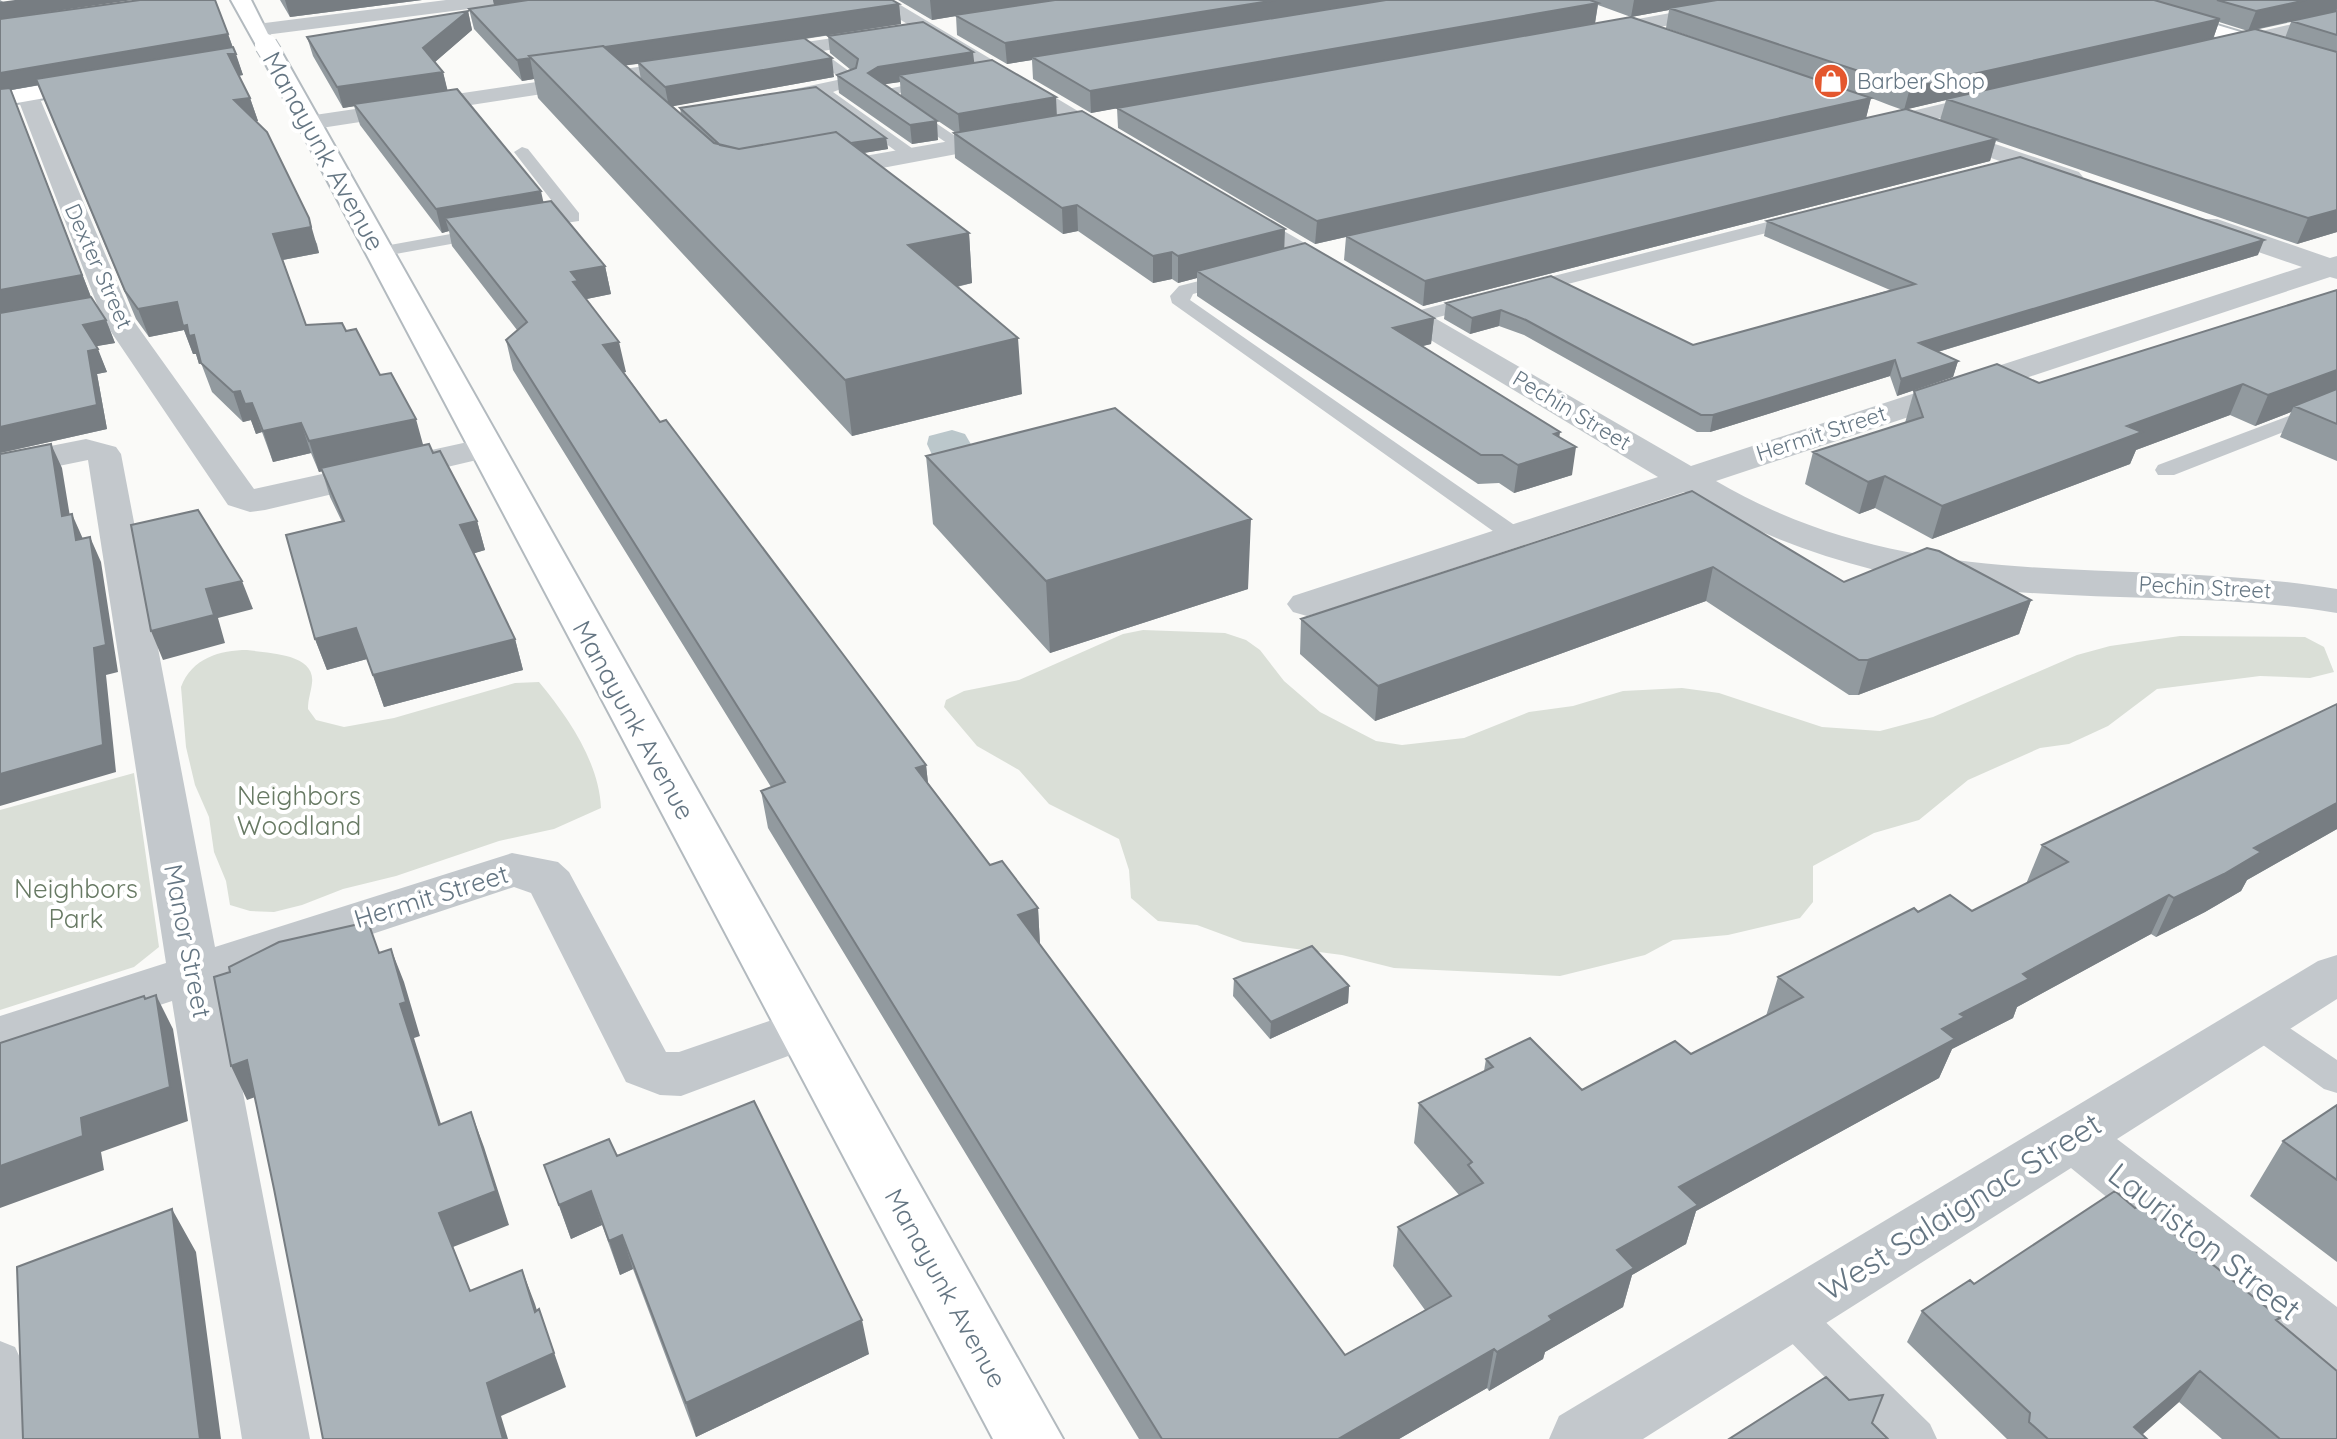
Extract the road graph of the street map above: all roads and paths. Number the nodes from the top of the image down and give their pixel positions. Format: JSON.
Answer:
{"nodes":[{"id":1,"x":241,"y":0,"type":"edge"},
{"id":2,"x":492,"y":0,"type":"edge"},
{"id":3,"x":878,"y":0,"type":"edge"},
{"id":4,"x":1773,"y":0,"type":"edge"},
{"id":5,"x":2114,"y":0,"type":"edge"},
{"id":6,"x":1580,"y":9,"type":"edge"},
{"id":7,"x":515,"y":11,"type":"edge"},
{"id":8,"x":2337,"y":20,"type":"edge"},
{"id":9,"x":961,"y":25,"type":"edge"},
{"id":10,"x":1631,"y":26,"type":"junction"},
{"id":11,"x":929,"y":30,"type":"junction"},
{"id":12,"x":1570,"y":37,"type":"edge"},
{"id":13,"x":342,"y":40,"type":"edge"},
{"id":14,"x":2245,"y":40,"type":"junction"},
{"id":15,"x":1682,"y":44,"type":"edge"},
{"id":16,"x":272,"y":46,"type":"junction"},
{"id":17,"x":808,"y":48,"type":"junction"},
{"id":18,"x":2187,"y":54,"type":"edge"},
{"id":19,"x":247,"y":56,"type":"dead end"},
{"id":20,"x":2337,"y":68,"type":"edge"},
{"id":21,"x":618,"y":77,"type":"junction"},
{"id":22,"x":115,"y":79,"type":"edge"},
{"id":23,"x":852,"y":80,"type":"junction"},
{"id":24,"x":951,"y":80,"type":"edge"},
{"id":25,"x":821,"y":90,"type":"junction"},
{"id":26,"x":880,"y":92,"type":"junction"},
{"id":27,"x":2026,"y":92,"type":"edge"},
{"id":28,"x":27,"y":94,"type":"junction"},
{"id":29,"x":637,"y":95,"type":"edge"},
{"id":30,"x":774,"y":97,"type":"edge"},
{"id":31,"x":0,"y":99,"type":"edge"},
{"id":32,"x":1856,"y":104,"type":"edge"},
{"id":33,"x":1903,"y":120,"type":"junction"},
{"id":34,"x":1101,"y":122,"type":"junction"},
{"id":35,"x":308,"y":123,"type":"junction"},
{"id":36,"x":1843,"y":134,"type":"edge"},
{"id":37,"x":959,"y":145,"type":"junction"},
{"id":38,"x":522,"y":152,"type":"dead end"},
{"id":39,"x":910,"y":154,"type":"junction"},
{"id":40,"x":2022,"y":161,"type":"junction"},
{"id":41,"x":1153,"y":163,"type":"edge"},
{"id":42,"x":1990,"y":169,"type":"edge"},
{"id":43,"x":783,"y":179,"type":"edge"},
{"id":44,"x":2096,"y":187,"type":"edge"},
{"id":45,"x":1207,"y":194,"type":"edge"},
{"id":46,"x":1822,"y":213,"type":"edge"},
{"id":47,"x":2185,"y":217,"type":"edge"},
{"id":48,"x":1350,"y":248,"type":"edge"},
{"id":49,"x":379,"y":252,"type":"junction"},
{"id":50,"x":1301,"y":260,"type":"junction"},
{"id":51,"x":2335,"y":267,"type":"edge"},
{"id":52,"x":1245,"y":274,"type":"edge"},
{"id":53,"x":113,"y":305,"type":"junction"},
{"id":54,"x":79,"y":311,"type":"edge"},
{"id":55,"x":1416,"y":317,"type":"junction"},
{"id":56,"x":2337,"y":404,"type":"edge"},
{"id":57,"x":486,"y":448,"type":"junction"},
{"id":58,"x":0,"y":467,"type":"edge"},
{"id":59,"x":2166,"y":470,"type":"dead end"},
{"id":60,"x":1687,"y":478,"type":"junction"},
{"id":61,"x":1515,"y":536,"type":"junction"},
{"id":62,"x":2337,"y":601,"type":"edge"},
{"id":63,"x":1307,"y":604,"type":"dead end"},
{"id":64,"x":193,"y":972,"type":"junction"},
{"id":65,"x":2337,"y":974,"type":"edge"},
{"id":66,"x":2257,"y":1023,"type":"junction"},
{"id":67,"x":804,"y":1029,"type":"junction"},
{"id":68,"x":0,"y":1037,"type":"edge"},
{"id":69,"x":2337,"y":1079,"type":"edge"},
{"id":70,"x":2073,"y":1137,"type":"junction"},
{"id":71,"x":1788,"y":1312,"type":"junction"},
{"id":72,"x":2337,"y":1345,"type":"edge"},
{"id":73,"x":0,"y":1360,"type":"edge"},
{"id":74,"x":4,"y":1439,"type":"edge"},
{"id":75,"x":276,"y":1439,"type":"edge"},
{"id":76,"x":1029,"y":1439,"type":"edge"},
{"id":77,"x":1583,"y":1439,"type":"edge"},
{"id":78,"x":1915,"y":1439,"type":"edge"}],
"edges":[{"from":1,"to":16,"type":"street","name":"Manayunk Avenue"},
{"from":2,"to":16,"type":"street"},
{"from":3,"to":11,"type":"street"},
{"from":4,"to":10,"type":"street"},
{"from":5,"to":14,"type":"street"},
{"from":6,"to":10,"type":"street"},
{"from":7,"to":13,"type":"street"},
{"from":8,"to":14,"type":"street"},
{"from":9,"to":11,"type":"street"},
{"from":10,"to":12,"type":"street"},
{"from":10,"to":15,"type":"street"},
{"from":11,"to":17,"type":"street"},
{"from":11,"to":34,"type":"street"},
{"from":14,"to":18,"type":"street"},
{"from":14,"to":20,"type":"street"},
{"from":16,"to":19,"type":"street"},
{"from":16,"to":35,"type":"street","name":"Manayunk Avenue"},
{"from":17,"to":21,"type":"street"},
{"from":17,"to":23,"type":"lane"},
{"from":21,"to":29,"type":"street"},
{"from":21,"to":35,"type":"street"},
{"from":22,"to":28,"type":"street"},
{"from":23,"to":25,"type":"lane"},
{"from":23,"to":26,"type":"lane"},
{"from":24,"to":26,"type":"lane"},
{"from":25,"to":30,"type":"lane"},
{"from":25,"to":39,"type":"lane"},
{"from":26,"to":37,"type":"lane"},
{"from":27,"to":33,"type":"street"},
{"from":28,"to":31,"type":"street"},
{"from":28,"to":53,"type":"street","name":"Dexter Street"},
{"from":32,"to":33,"type":"street"},
{"from":33,"to":36,"type":"street"},
{"from":33,"to":40,"type":"street"},
{"from":34,"to":37,"type":"street"},
{"from":34,"to":41,"type":"street"},
{"from":35,"to":49,"type":"street","name":"Manayunk Avenue"},
{"from":37,"to":39,"type":"street"},
{"from":38,"to":49,"type":"lane"},
{"from":39,"to":43,"type":"street"},
{"from":40,"to":42,"type":"lane"},
{"from":40,"to":44,"type":"street"},
{"from":45,"to":50,"type":"street","name":"Pechin Street"},
{"from":46,"to":55,"type":"lane"},
{"from":47,"to":51,"type":"street"},
{"from":48,"to":50,"type":"street"},
{"from":49,"to":57,"type":"street","name":"Manayunk Avenue"},
{"from":50,"to":55,"type":"street","name":"Pechin Street"},
{"from":51,"to":60,"type":"street","name":"Hermit Street"},
{"from":52,"to":61,"type":"lane"},
{"from":53,"to":54,"type":"street"},
{"from":53,"to":57,"type":"street","name":"Dexter Street"},
{"from":55,"to":60,"type":"street","name":"Pechin Street"},
{"from":56,"to":59,"type":"lane"},
{"from":57,"to":67,"type":"street","name":"Manayunk Avenue"},
{"from":58,"to":64,"type":"street","name":"Manor Street"},
{"from":60,"to":61,"type":"street","name":"Hermit Street"},
{"from":60,"to":62,"type":"street","name":"Pechin Street"},
{"from":61,"to":63,"type":"street","name":"Hermit Street"},
{"from":64,"to":67,"type":"street","name":"Hermit Street"},
{"from":64,"to":68,"type":"street","name":"Hermit Street"},
{"from":64,"to":75,"type":"street","name":"Manor Street"},
{"from":65,"to":66,"type":"street","name":"West Salaignac Street"},
{"from":66,"to":69,"type":"lane"},
{"from":66,"to":70,"type":"street","name":"West Salaignac Street"},
{"from":67,"to":76,"type":"street","name":"Manayunk Avenue"},
{"from":70,"to":71,"type":"street","name":"West Salaignac Street"},
{"from":70,"to":72,"type":"street","name":"Lauriston Street"},
{"from":71,"to":77,"type":"street","name":"West Salaignac Street"},
{"from":71,"to":78,"type":"lane"},
{"from":73,"to":74,"type":"lane"}]}
